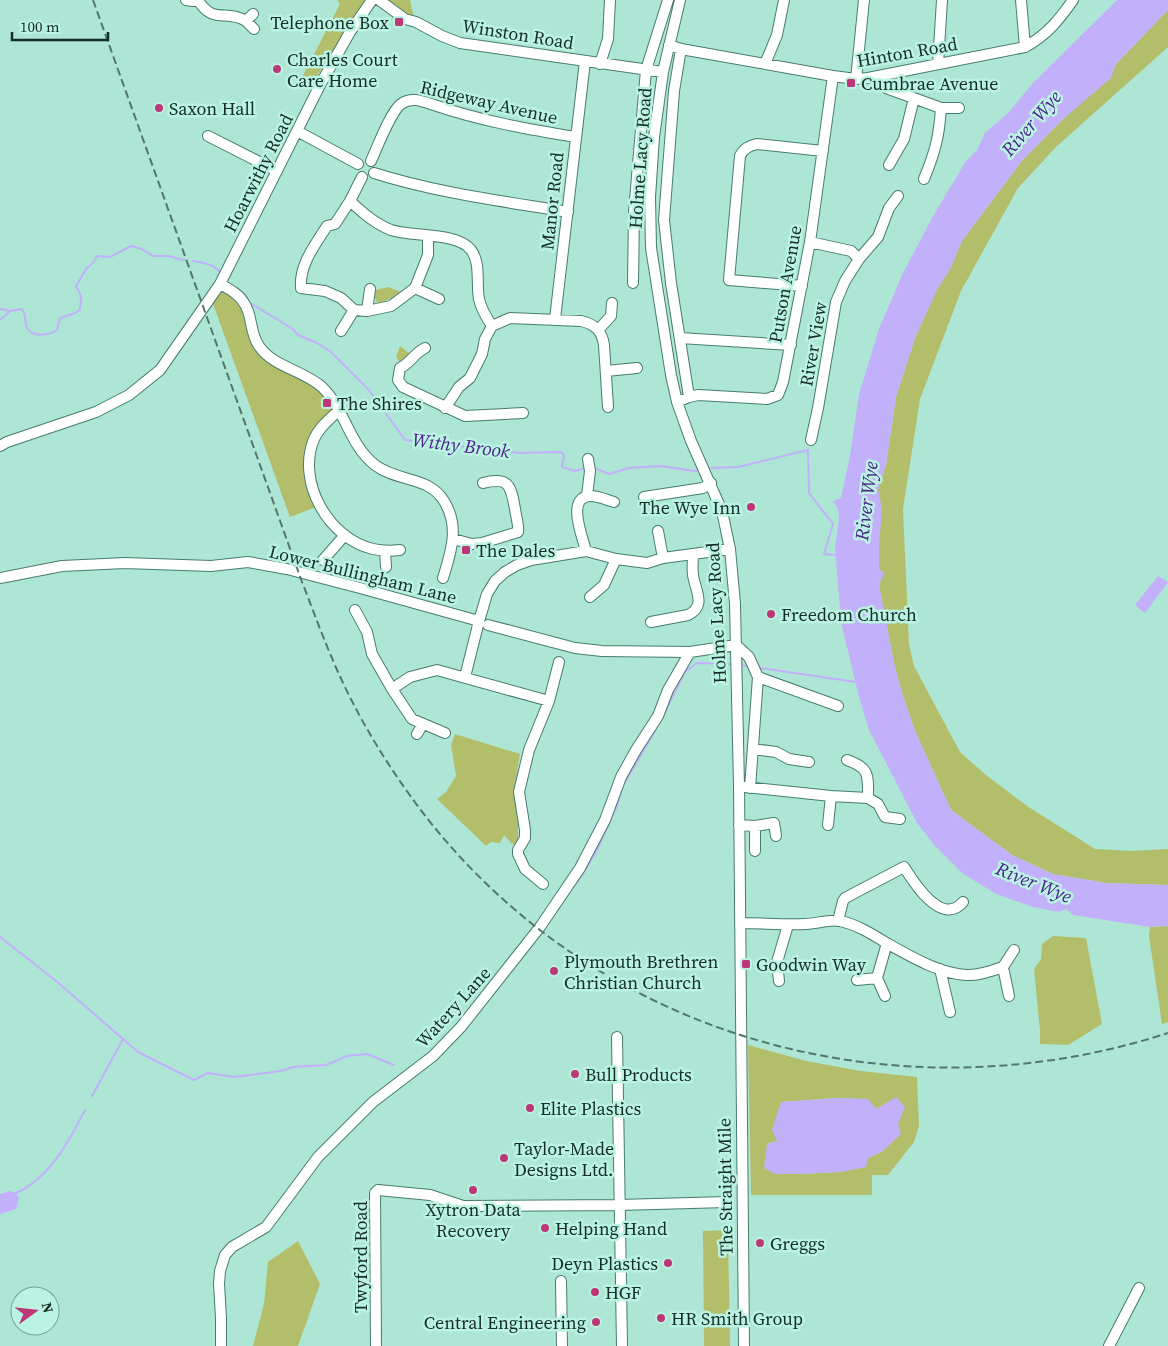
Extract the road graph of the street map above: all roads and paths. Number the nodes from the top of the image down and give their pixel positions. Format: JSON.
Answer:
{"nodes":[{"id":1,"x":186,"y":0,"type":"edge"},
{"id":2,"x":198,"y":0,"type":"edge"},
{"id":3,"x":372,"y":0,"type":"edge"},
{"id":4,"x":379,"y":0,"type":"edge"},
{"id":5,"x":610,"y":0,"type":"edge"},
{"id":6,"x":668,"y":0,"type":"edge"},
{"id":7,"x":680,"y":0,"type":"edge"},
{"id":8,"x":784,"y":0,"type":"edge"},
{"id":9,"x":864,"y":0,"type":"edge"},
{"id":10,"x":942,"y":0,"type":"edge"},
{"id":11,"x":1021,"y":0,"type":"edge"},
{"id":12,"x":1073,"y":0,"type":"edge"},
{"id":13,"x":254,"y":29,"type":"dead end"},
{"id":14,"x":669,"y":45,"type":"junction"},
{"id":15,"x":1025,"y":47,"type":"junction"},
{"id":16,"x":682,"y":49,"type":"junction"},
{"id":17,"x":585,"y":61,"type":"junction"},
{"id":18,"x":600,"y":64,"type":"junction"},
{"id":19,"x":766,"y":64,"type":"junction"},
{"id":20,"x":938,"y":64,"type":"junction"},
{"id":21,"x":646,"y":70,"type":"junction"},
{"id":22,"x":662,"y":72,"type":"junction"},
{"id":23,"x":833,"y":76,"type":"junction"},
{"id":24,"x":879,"y":77,"type":"junction"},
{"id":25,"x":856,"y":79,"type":"junction"},
{"id":26,"x":914,"y":98,"type":"junction"},
{"id":27,"x":941,"y":108,"type":"junction"},
{"id":28,"x":959,"y":108,"type":"dead end"},
{"id":29,"x":297,"y":131,"type":"junction"},
{"id":30,"x":208,"y":136,"type":"dead end"},
{"id":31,"x":576,"y":137,"type":"junction"},
{"id":32,"x":823,"y":151,"type":"junction"},
{"id":33,"x":371,"y":161,"type":"junction"},
{"id":34,"x":358,"y":164,"type":"junction"},
{"id":35,"x":889,"y":165,"type":"dead end"},
{"id":36,"x":277,"y":171,"type":"junction"},
{"id":37,"x":374,"y":173,"type":"junction"},
{"id":38,"x":362,"y":177,"type":"junction"},
{"id":39,"x":924,"y":180,"type":"dead end"},
{"id":40,"x":898,"y":196,"type":"dead end"},
{"id":41,"x":350,"y":201,"type":"junction"},
{"id":42,"x":568,"y":212,"type":"junction"},
{"id":43,"x":428,"y":236,"type":"junction"},
{"id":44,"x":810,"y":242,"type":"junction"},
{"id":45,"x":859,"y":259,"type":"junction"},
{"id":46,"x":633,"y":283,"type":"dead end"},
{"id":47,"x":220,"y":284,"type":"junction"},
{"id":48,"x":802,"y":286,"type":"junction"},
{"id":49,"x":415,"y":288,"type":"junction"},
{"id":50,"x":370,"y":289,"type":"dead end"},
{"id":51,"x":439,"y":299,"type":"dead end"},
{"id":52,"x":612,"y":303,"type":"dead end"},
{"id":53,"x":354,"y":310,"type":"junction"},
{"id":54,"x":367,"y":311,"type":"junction"},
{"id":55,"x":555,"y":319,"type":"junction"},
{"id":56,"x":492,"y":326,"type":"junction"},
{"id":57,"x":598,"y":330,"type":"junction"},
{"id":58,"x":341,"y":331,"type":"dead end"},
{"id":59,"x":680,"y":338,"type":"junction"},
{"id":60,"x":791,"y":345,"type":"junction"},
{"id":61,"x":425,"y":348,"type":"dead end"},
{"id":62,"x":637,"y":368,"type":"dead end"},
{"id":63,"x":606,"y":371,"type":"junction"},
{"id":64,"x":689,"y":397,"type":"junction"},
{"id":65,"x":677,"y":402,"type":"junction"},
{"id":66,"x":608,"y":407,"type":"dead end"},
{"id":67,"x":445,"y":408,"type":"junction"},
{"id":68,"x":339,"y":410,"type":"junction"},
{"id":69,"x":523,"y":413,"type":"dead end"},
{"id":70,"x":811,"y":440,"type":"dead end"},
{"id":71,"x":0,"y":446,"type":"edge"},
{"id":72,"x":588,"y":459,"type":"dead end"},
{"id":73,"x":484,"y":483,"type":"dead end"},
{"id":74,"x":711,"y":483,"type":"junction"},
{"id":75,"x":587,"y":496,"type":"junction"},
{"id":76,"x":644,"y":497,"type":"dead end"},
{"id":77,"x":614,"y":502,"type":"dead end"},
{"id":78,"x":658,"y":531,"type":"dead end"},
{"id":79,"x":345,"y":535,"type":"junction"},
{"id":80,"x":454,"y":539,"type":"junction"},
{"id":81,"x":730,"y":549,"type":"junction"},
{"id":82,"x":400,"y":550,"type":"dead end"},
{"id":83,"x":385,"y":551,"type":"junction"},
{"id":84,"x":586,"y":551,"type":"junction"},
{"id":85,"x":693,"y":554,"type":"junction"},
{"id":86,"x":664,"y":558,"type":"junction"},
{"id":87,"x":616,"y":559,"type":"junction"},
{"id":88,"x":323,"y":560,"type":"dead end"},
{"id":89,"x":386,"y":568,"type":"dead end"},
{"id":90,"x":0,"y":578,"type":"edge"},
{"id":91,"x":443,"y":578,"type":"dead end"},
{"id":92,"x":590,"y":597,"type":"dead end"},
{"id":93,"x":356,"y":610,"type":"dead end"},
{"id":94,"x":650,"y":622,"type":"dead end"},
{"id":95,"x":484,"y":623,"type":"junction"},
{"id":96,"x":736,"y":645,"type":"junction"},
{"id":97,"x":690,"y":652,"type":"junction"},
{"id":98,"x":559,"y":662,"type":"dead end"},
{"id":99,"x":758,"y":676,"type":"junction"},
{"id":100,"x":465,"y":677,"type":"junction"},
{"id":101,"x":392,"y":689,"type":"junction"},
{"id":102,"x":549,"y":701,"type":"junction"},
{"id":103,"x":838,"y":706,"type":"dead end"},
{"id":104,"x":423,"y":724,"type":"junction"},
{"id":105,"x":445,"y":733,"type":"dead end"},
{"id":106,"x":417,"y":734,"type":"dead end"},
{"id":107,"x":753,"y":753,"type":"junction"},
{"id":108,"x":739,"y":756,"type":"junction"},
{"id":109,"x":847,"y":760,"type":"dead end"},
{"id":110,"x":809,"y":762,"type":"dead end"},
{"id":111,"x":744,"y":787,"type":"junction"},
{"id":112,"x":832,"y":796,"type":"junction"},
{"id":113,"x":868,"y":798,"type":"junction"},
{"id":114,"x":900,"y":819,"type":"dead end"},
{"id":115,"x":740,"y":825,"type":"junction"},
{"id":116,"x":828,"y":825,"type":"dead end"},
{"id":117,"x":755,"y":826,"type":"junction"},
{"id":118,"x":776,"y":836,"type":"dead end"},
{"id":119,"x":755,"y":851,"type":"dead end"},
{"id":120,"x":543,"y":884,"type":"dead end"},
{"id":121,"x":962,"y":902,"type":"dead end"},
{"id":122,"x":838,"y":921,"type":"junction"},
{"id":123,"x":740,"y":922,"type":"junction"},
{"id":124,"x":788,"y":925,"type":"junction"},
{"id":125,"x":887,"y":943,"type":"junction"},
{"id":126,"x":1014,"y":950,"type":"dead end"},
{"id":127,"x":1003,"y":967,"type":"junction"},
{"id":128,"x":940,"y":969,"type":"junction"},
{"id":129,"x":877,"y":978,"type":"junction"},
{"id":130,"x":857,"y":980,"type":"dead end"},
{"id":131,"x":779,"y":981,"type":"dead end"},
{"id":132,"x":885,"y":996,"type":"dead end"},
{"id":133,"x":1009,"y":996,"type":"dead end"},
{"id":134,"x":950,"y":1012,"type":"dead end"},
{"id":135,"x":740,"y":1028,"type":"joint"},
{"id":136,"x":617,"y":1037,"type":"dead end"},
{"id":137,"x":727,"y":1202,"type":"dead end"},
{"id":138,"x":619,"y":1205,"type":"junction"},
{"id":139,"x":561,"y":1281,"type":"dead end"},
{"id":140,"x":1139,"y":1288,"type":"dead end"},
{"id":141,"x":221,"y":1346,"type":"edge"},
{"id":142,"x":376,"y":1346,"type":"edge"},
{"id":143,"x":562,"y":1346,"type":"edge"},
{"id":144,"x":622,"y":1346,"type":"edge"},
{"id":145,"x":744,"y":1346,"type":"edge"},
{"id":146,"x":1109,"y":1346,"type":"edge"}],
"edges":[{"from":1,"to":2,"type":"street"},
{"from":2,"to":13,"type":"street"},
{"from":3,"to":29,"type":"street","name":"Hoarwithy Road"},
{"from":4,"to":17,"type":"street","name":"Winston Road"},
{"from":5,"to":18,"type":"street"},
{"from":6,"to":21,"type":"street","name":"Holme Lacy Road"},
{"from":7,"to":14,"type":"street","name":"Holme Lacy Road"},
{"from":8,"to":19,"type":"street"},
{"from":9,"to":25,"type":"street"},
{"from":10,"to":20,"type":"street"},
{"from":11,"to":15,"type":"street"},
{"from":12,"to":15,"type":"street","name":"Hinton Road"},
{"from":14,"to":16,"type":"street","name":"Hinton Road"},
{"from":14,"to":22,"type":"street","name":"Holme Lacy Road"},
{"from":15,"to":20,"type":"street","name":"Hinton Road"},
{"from":16,"to":19,"type":"street","name":"Hinton Road"},
{"from":16,"to":59,"type":"street"},
{"from":17,"to":18,"type":"street","name":"Winston Road"},
{"from":17,"to":31,"type":"street","name":"Manor Road"},
{"from":18,"to":21,"type":"street","name":"Winston Road"},
{"from":19,"to":23,"type":"street","name":"Hinton Road"},
{"from":20,"to":24,"type":"street","name":"Hinton Road"},
{"from":21,"to":22,"type":"street","name":"Winston Road"},
{"from":21,"to":46,"type":"street","name":"Holme Lacy Road"},
{"from":22,"to":65,"type":"street","name":"Holme Lacy Road"},
{"from":23,"to":25,"type":"street","name":"Hinton Road"},
{"from":23,"to":32,"type":"street","name":"Putson Avenue"},
{"from":24,"to":25,"type":"street","name":"Hinton Road"},
{"from":24,"to":26,"type":"street"},
{"from":26,"to":27,"type":"street"},
{"from":26,"to":35,"type":"street"},
{"from":27,"to":28,"type":"street"},
{"from":27,"to":39,"type":"street"},
{"from":29,"to":34,"type":"street"},
{"from":29,"to":36,"type":"street","name":"Hoarwithy Road"},
{"from":30,"to":36,"type":"street"},
{"from":31,"to":33,"type":"street","name":"Ridgeway Avenue"},
{"from":31,"to":42,"type":"street","name":"Manor Road"},
{"from":32,"to":44,"type":"street","name":"Putson Avenue"},
{"from":32,"to":48,"type":"street"},
{"from":33,"to":34,"type":"street"},
{"from":33,"to":37,"type":"street"},
{"from":34,"to":38,"type":"street"},
{"from":36,"to":47,"type":"street","name":"Hoarwithy Road"},
{"from":37,"to":38,"type":"street"},
{"from":37,"to":42,"type":"street"},
{"from":38,"to":41,"type":"street"},
{"from":40,"to":45,"type":"street","name":"River View"},
{"from":41,"to":43,"type":"street"},
{"from":41,"to":53,"type":"street"},
{"from":42,"to":55,"type":"street","name":"Manor Road"},
{"from":43,"to":49,"type":"street"},
{"from":43,"to":56,"type":"street"},
{"from":44,"to":45,"type":"street"},
{"from":44,"to":48,"type":"street","name":"Putson Avenue"},
{"from":45,"to":70,"type":"street","name":"River View"},
{"from":47,"to":68,"type":"street"},
{"from":47,"to":71,"type":"street","name":"Hoarwithy Road"},
{"from":48,"to":60,"type":"street","name":"Putson Avenue"},
{"from":49,"to":51,"type":"street"},
{"from":49,"to":54,"type":"street"},
{"from":50,"to":54,"type":"street"},
{"from":52,"to":57,"type":"street"},
{"from":53,"to":54,"type":"street"},
{"from":53,"to":58,"type":"street"},
{"from":55,"to":56,"type":"street"},
{"from":55,"to":57,"type":"street"},
{"from":56,"to":67,"type":"street"},
{"from":57,"to":63,"type":"street"},
{"from":59,"to":60,"type":"street"},
{"from":59,"to":64,"type":"street"},
{"from":60,"to":64,"type":"street","name":"Putson Avenue"},
{"from":61,"to":67,"type":"street"},
{"from":62,"to":63,"type":"street"},
{"from":63,"to":66,"type":"street"},
{"from":64,"to":65,"type":"street","name":"Putson Avenue"},
{"from":65,"to":74,"type":"street","name":"Holme Lacy Road"},
{"from":67,"to":69,"type":"street"},
{"from":68,"to":79,"type":"street"},
{"from":68,"to":80,"type":"street"},
{"from":72,"to":75,"type":"street"},
{"from":73,"to":80,"type":"street"},
{"from":74,"to":76,"type":"street"},
{"from":74,"to":81,"type":"street","name":"Holme Lacy Road"},
{"from":75,"to":77,"type":"street"},
{"from":75,"to":84,"type":"street"},
{"from":78,"to":86,"type":"street"},
{"from":79,"to":83,"type":"street"},
{"from":79,"to":88,"type":"street"},
{"from":80,"to":91,"type":"street"},
{"from":81,"to":85,"type":"street"},
{"from":81,"to":96,"type":"street","name":"Holme Lacy Road"},
{"from":82,"to":83,"type":"street"},
{"from":83,"to":89,"type":"street"},
{"from":84,"to":87,"type":"street"},
{"from":84,"to":95,"type":"street"},
{"from":85,"to":86,"type":"street"},
{"from":85,"to":94,"type":"street"},
{"from":86,"to":87,"type":"street"},
{"from":87,"to":92,"type":"street"},
{"from":90,"to":95,"type":"street","name":"Lower Bullingham Lane"},
{"from":93,"to":101,"type":"street"},
{"from":95,"to":97,"type":"street","name":"Lower Bullingham Lane"},
{"from":95,"to":100,"type":"street"},
{"from":96,"to":97,"type":"street","name":"Lower Bullingham Lane"},
{"from":96,"to":99,"type":"street"},
{"from":96,"to":108,"type":"street","name":"Holme Lacy Road"},
{"from":97,"to":141,"type":"street","name":"Watery Lane"},
{"from":98,"to":102,"type":"street"},
{"from":99,"to":103,"type":"street"},
{"from":99,"to":107,"type":"street"},
{"from":100,"to":101,"type":"street"},
{"from":100,"to":102,"type":"street"},
{"from":101,"to":104,"type":"street"},
{"from":102,"to":120,"type":"street"},
{"from":104,"to":105,"type":"street"},
{"from":104,"to":106,"type":"street"},
{"from":107,"to":108,"type":"street"},
{"from":107,"to":110,"type":"street"},
{"from":107,"to":111,"type":"street"},
{"from":108,"to":111,"type":"street","name":"Holme Lacy Road"},
{"from":109,"to":113,"type":"street"},
{"from":111,"to":112,"type":"street"},
{"from":111,"to":115,"type":"street","name":"Holme Lacy Road"},
{"from":112,"to":113,"type":"street"},
{"from":112,"to":116,"type":"street"},
{"from":113,"to":114,"type":"street"},
{"from":115,"to":117,"type":"street"},
{"from":115,"to":123,"type":"street","name":"Holme Lacy Road"},
{"from":117,"to":118,"type":"street"},
{"from":117,"to":119,"type":"street"},
{"from":121,"to":122,"type":"street"},
{"from":122,"to":124,"type":"street"},
{"from":122,"to":125,"type":"street"},
{"from":123,"to":124,"type":"street"},
{"from":123,"to":135,"type":"street","name":"Holme Lacy Road"},
{"from":124,"to":131,"type":"street"},
{"from":125,"to":128,"type":"street"},
{"from":125,"to":129,"type":"street"},
{"from":126,"to":127,"type":"street"},
{"from":127,"to":128,"type":"street"},
{"from":127,"to":133,"type":"street"},
{"from":128,"to":134,"type":"street"},
{"from":129,"to":130,"type":"street"},
{"from":129,"to":132,"type":"street"},
{"from":135,"to":145,"type":"street","name":"The Straight Mile"},
{"from":136,"to":138,"type":"street"},
{"from":137,"to":138,"type":"street","name":"Twyford Road"},
{"from":138,"to":142,"type":"street","name":"Twyford Road"},
{"from":138,"to":144,"type":"street"},
{"from":139,"to":143,"type":"street"},
{"from":140,"to":146,"type":"street"}]}
